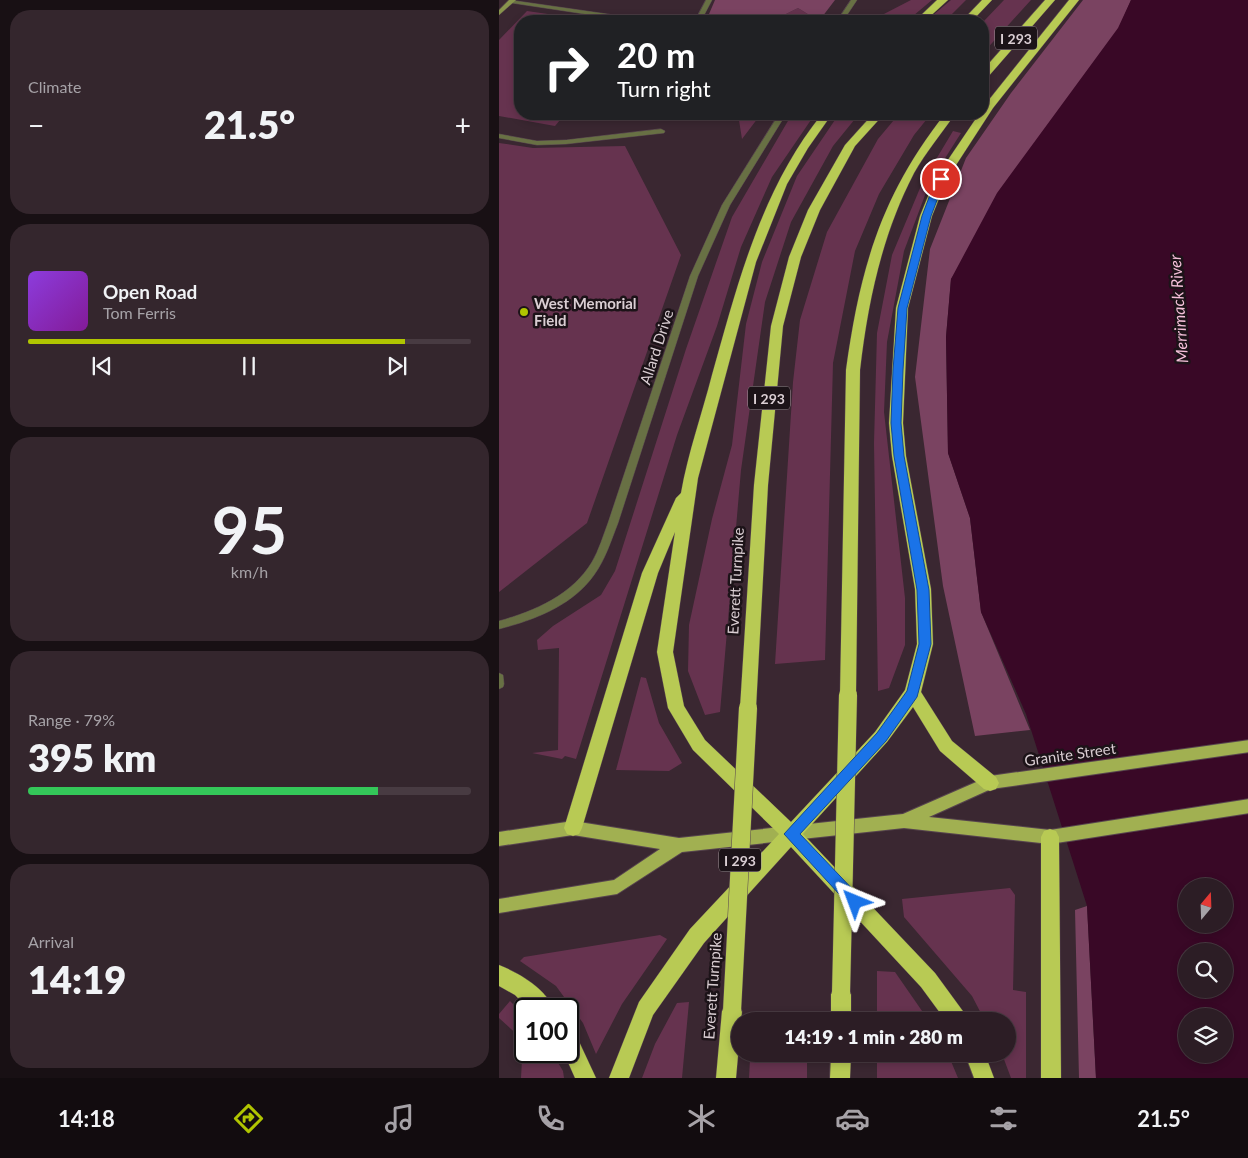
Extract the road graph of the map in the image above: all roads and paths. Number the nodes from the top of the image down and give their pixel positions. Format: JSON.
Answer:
{"nodes":[{"id":1,"x":512,"y":0,"type":"edge"},
{"id":2,"x":709,"y":0,"type":"edge"},
{"id":3,"x":854,"y":0,"type":"edge"},
{"id":4,"x":943,"y":0,"type":"edge"},
{"id":5,"x":987,"y":0,"type":"edge"},
{"id":6,"x":1050,"y":0,"type":"edge"},
{"id":7,"x":1074,"y":0,"type":"edge"},
{"id":8,"x":499,"y":13,"type":"edge"},
{"id":9,"x":605,"y":15,"type":"edge"},
{"id":10,"x":701,"y":15,"type":"edge"},
{"id":11,"x":845,"y":15,"type":"edge"},
{"id":12,"x":927,"y":15,"type":"edge"},
{"id":13,"x":973,"y":15,"type":"edge"},
{"id":14,"x":989,"y":69,"type":"edge"},
{"id":15,"x":989,"y":106,"type":"edge"},
{"id":16,"x":778,"y":120,"type":"edge"},
{"id":17,"x":823,"y":120,"type":"edge"},
{"id":18,"x":874,"y":120,"type":"edge"},
{"id":19,"x":945,"y":120,"type":"edge"},
{"id":20,"x":980,"y":120,"type":"edge"},
{"id":21,"x":661,"y":131,"type":"dead end"},
{"id":22,"x":499,"y":136,"type":"edge"},
{"id":23,"x":691,"y":478,"type":"junction"},
{"id":24,"x":499,"y":625,"type":"edge"},
{"id":25,"x":499,"y":678,"type":"edge"},
{"id":26,"x":499,"y":684,"type":"edge"},
{"id":27,"x":913,"y":693,"type":"junction"},
{"id":28,"x":1248,"y":746,"type":"edge"},
{"id":29,"x":990,"y":783,"type":"junction"},
{"id":30,"x":1248,"y":806,"type":"edge"},
{"id":31,"x":904,"y":821,"type":"junction"},
{"id":32,"x":573,"y":828,"type":"junction"},
{"id":33,"x":791,"y":834,"type":"junction"},
{"id":34,"x":1050,"y":837,"type":"junction"},
{"id":35,"x":499,"y":839,"type":"edge"},
{"id":36,"x":679,"y":845,"type":"junction"},
{"id":37,"x":499,"y":906,"type":"edge"},
{"id":38,"x":499,"y":975,"type":"edge"},
{"id":39,"x":533,"y":998,"type":"edge"},
{"id":40,"x":841,"y":1012,"type":"edge"},
{"id":41,"x":951,"y":1012,"type":"edge"},
{"id":42,"x":841,"y":1062,"type":"edge"},
{"id":43,"x":978,"y":1062,"type":"edge"},
{"id":44,"x":579,"y":1063,"type":"edge"},
{"id":45,"x":586,"y":1078,"type":"edge"},
{"id":46,"x":619,"y":1078,"type":"edge"},
{"id":47,"x":726,"y":1078,"type":"edge"},
{"id":48,"x":840,"y":1078,"type":"edge"},
{"id":49,"x":984,"y":1078,"type":"edge"},
{"id":50,"x":1051,"y":1078,"type":"edge"}],
"edges":[{"from":1,"to":8,"type":"main road"},
{"from":1,"to":9,"type":"street"},
{"from":2,"to":10,"type":"street"},
{"from":3,"to":11,"type":"street"},
{"from":4,"to":12,"type":"highway"},
{"from":5,"to":13,"type":"highway"},
{"from":6,"to":14,"type":"highway","number":"I 293"},
{"from":7,"to":15,"type":"highway"},
{"from":16,"to":24,"type":"street","name":"Allard Drive"},
{"from":17,"to":23,"type":"highway"},
{"from":18,"to":47,"type":"highway","name":"Everett Turnpike","number":"I 293","bridge":true},
{"from":19,"to":40,"type":"highway","bridge":true},
{"from":20,"to":27,"type":"highway"},
{"from":21,"to":22,"type":"street"},
{"from":23,"to":32,"type":"highway"},
{"from":23,"to":33,"type":"highway"},
{"from":25,"to":26,"type":"street"},
{"from":27,"to":29,"type":"highway"},
{"from":27,"to":33,"type":"highway"},
{"from":28,"to":29,"type":"main road","name":"Granite Street"},
{"from":29,"to":31,"type":"main road","name":"Granite Street"},
{"from":30,"to":34,"type":"main road","name":"Granite Street"},
{"from":31,"to":33,"type":"main road","name":"Granite Street"},
{"from":31,"to":34,"type":"main road","name":"Granite Street"},
{"from":32,"to":35,"type":"main road","name":"Granite Street"},
{"from":32,"to":36,"type":"main road","name":"Granite Street"},
{"from":33,"to":36,"type":"main road","name":"Granite Street"},
{"from":33,"to":41,"type":"highway"},
{"from":33,"to":46,"type":"highway"},
{"from":34,"to":50,"type":"highway"},
{"from":36,"to":37,"type":"main road","name":"Granite Street"},
{"from":38,"to":39,"type":"highway"},
{"from":42,"to":48,"type":"highway"},
{"from":43,"to":49,"type":"highway"},
{"from":44,"to":45,"type":"highway"}]}
